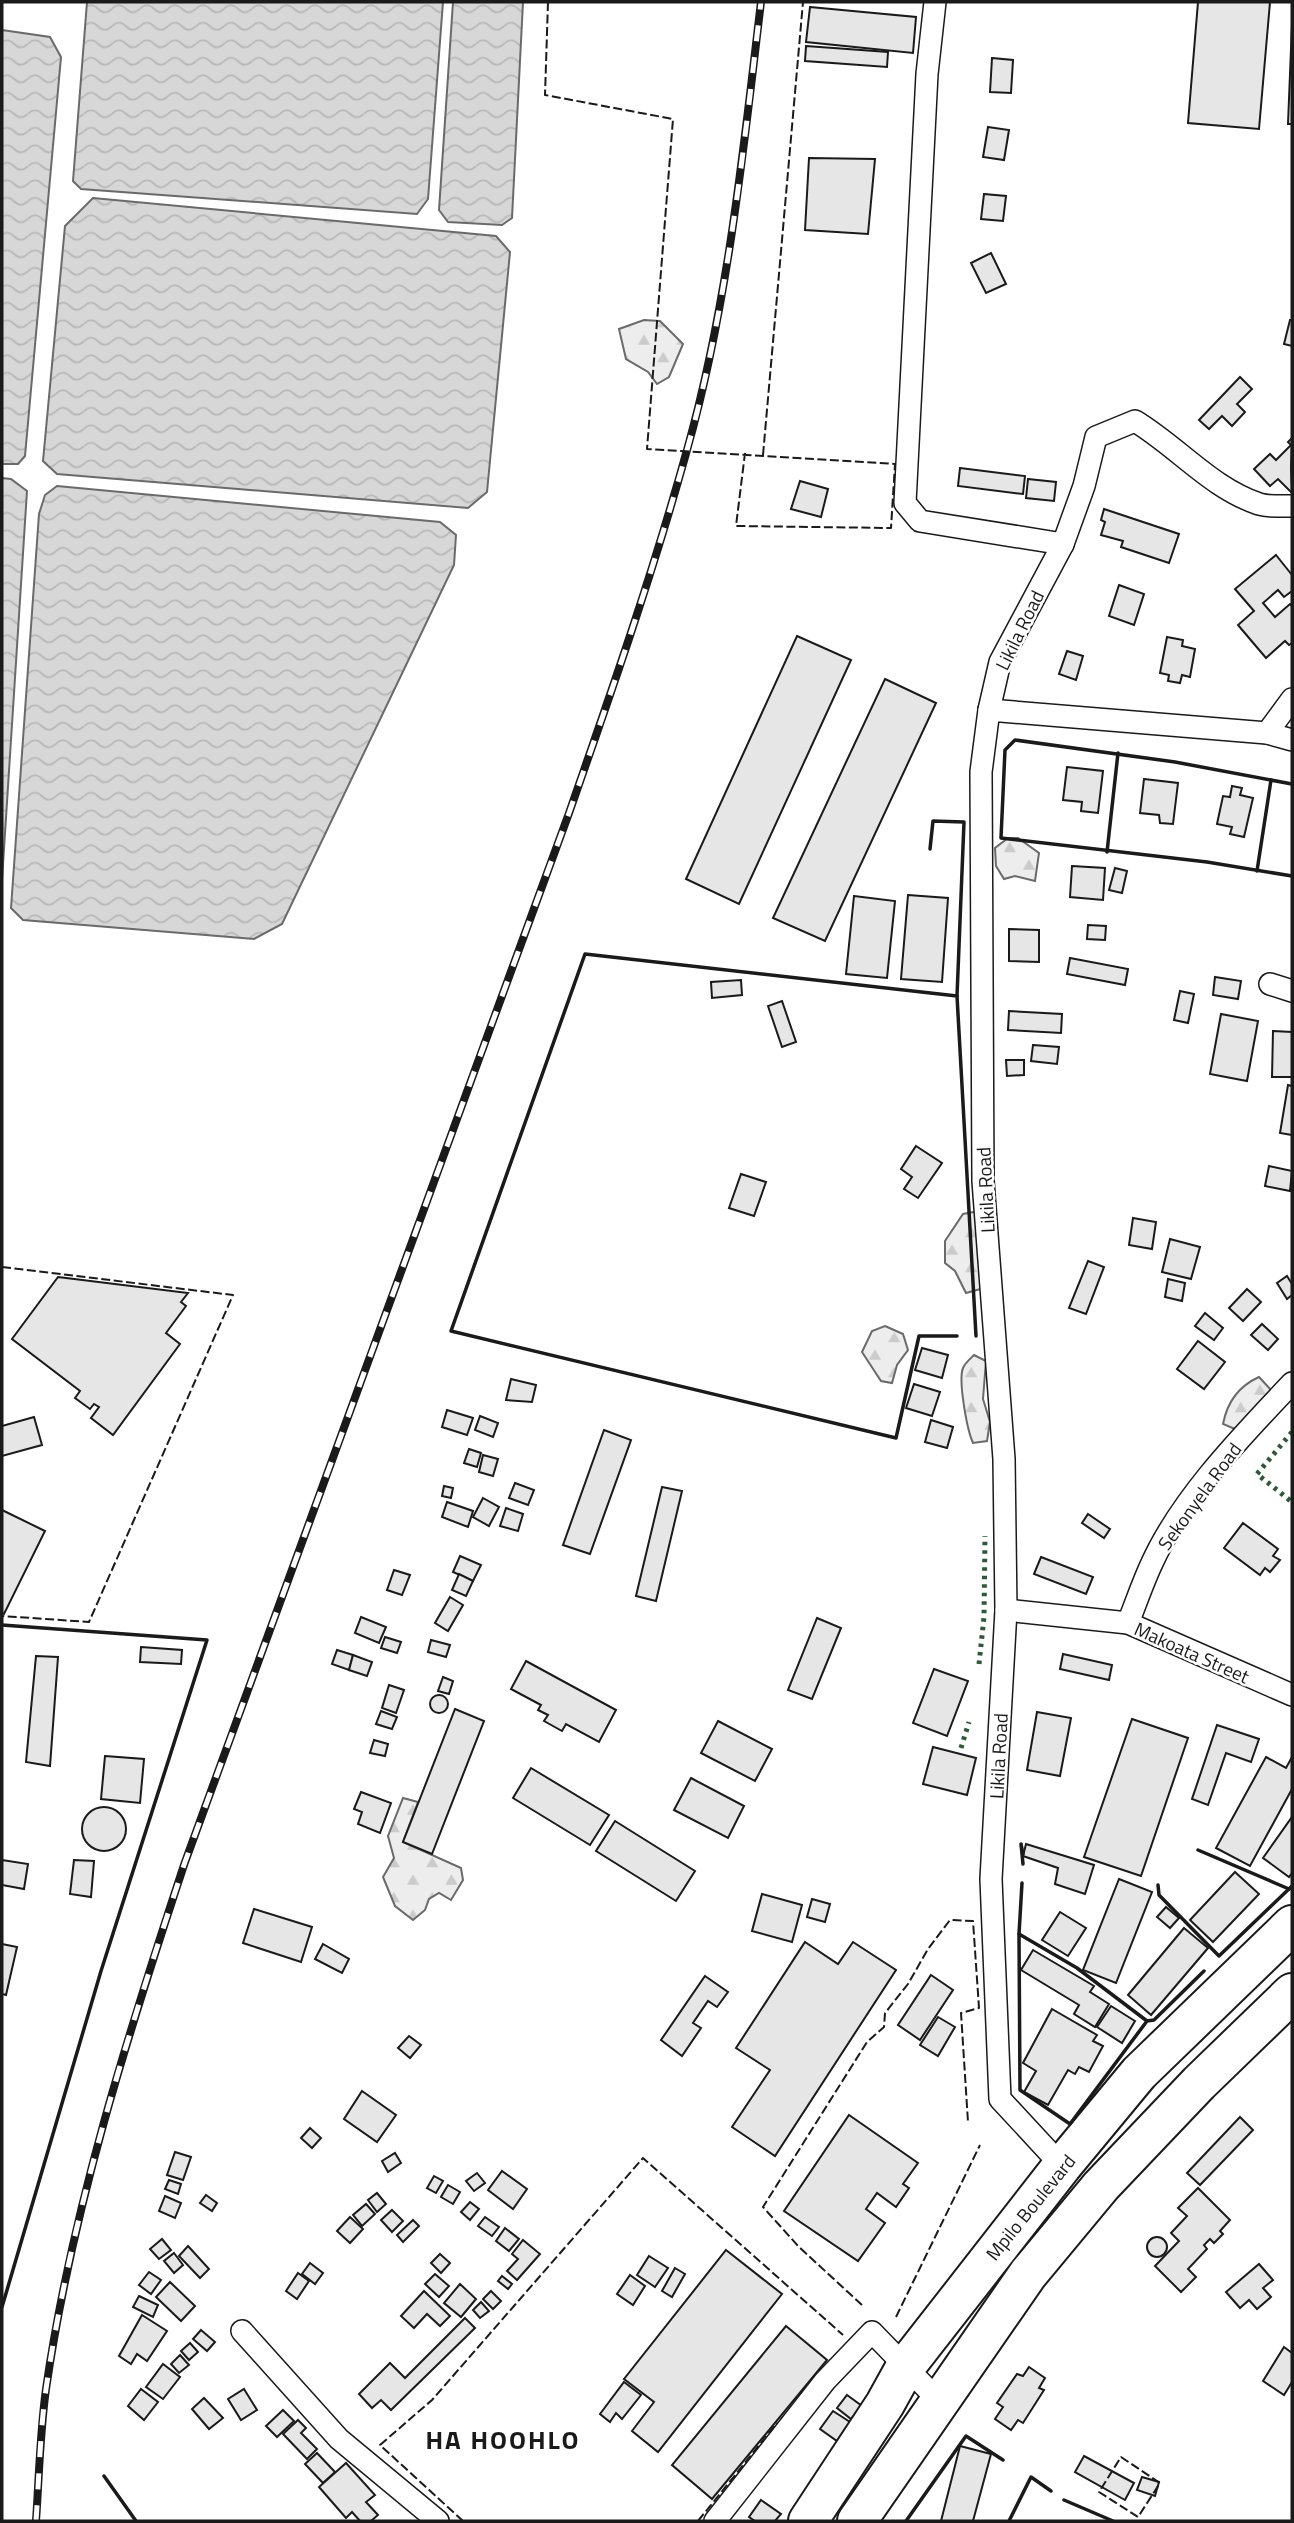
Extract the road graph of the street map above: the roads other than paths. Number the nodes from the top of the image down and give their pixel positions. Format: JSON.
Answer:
{"nodes":[{"id":1,"x":935,"y":2,"type":"edge"},
{"id":2,"x":1292,"y":506,"type":"edge"},
{"id":3,"x":1063,"y":544,"type":"junction"},
{"id":4,"x":1292,"y":699,"type":"edge"},
{"id":5,"x":989,"y":710,"type":"junction"},
{"id":6,"x":1267,"y":733,"type":"junction"},
{"id":7,"x":1292,"y":740,"type":"edge"},
{"id":8,"x":1270,"y":984,"type":"dead end"},
{"id":9,"x":1292,"y":991,"type":"edge"},
{"id":10,"x":1292,"y":1383,"type":"edge"},
{"id":11,"x":1006,"y":1610,"type":"junction"},
{"id":12,"x":1128,"y":1623,"type":"junction"},
{"id":13,"x":1290,"y":1690,"type":"edge"},
{"id":14,"x":1292,"y":1925,"type":"edge"},
{"id":15,"x":1292,"y":1993,"type":"edge"},
{"id":16,"x":1062,"y":2166,"type":"junction"},
{"id":17,"x":242,"y":2331,"type":"dead end"},
{"id":18,"x":906,"y":2366,"type":"junction"},
{"id":19,"x":938,"y":2400,"type":"junction"},
{"id":20,"x":438,"y":2521,"type":"edge"},
{"id":21,"x":715,"y":2521,"type":"edge"},
{"id":22,"x":808,"y":2521,"type":"edge"},
{"id":23,"x":857,"y":2521,"type":"edge"}],
"edges":[{"from":1,"to":3,"type":"street"},
{"from":2,"to":3,"type":"street","name":"Likila Road"},
{"from":3,"to":5,"type":"street","name":"Likila Road"},
{"from":4,"to":6,"type":"street"},
{"from":5,"to":6,"type":"street"},
{"from":5,"to":11,"type":"street","name":"Likila Road"},
{"from":6,"to":7,"type":"street"},
{"from":8,"to":9,"type":"street"},
{"from":10,"to":12,"type":"street","name":"Sekonyela Road"},
{"from":11,"to":12,"type":"street","name":"Makoata Street"},
{"from":11,"to":16,"type":"street","name":"Likila Road"},
{"from":12,"to":13,"type":"street","name":"Makoata Street"},
{"from":14,"to":16,"type":"highway","name":"Mpilo Boulevard"},
{"from":15,"to":19,"type":"highway","name":"Mpilo Boulevard"},
{"from":16,"to":18,"type":"highway","name":"Mpilo Boulevard"},
{"from":17,"to":20,"type":"street"},
{"from":18,"to":19,"type":"street"},
{"from":18,"to":21,"type":"street"},
{"from":18,"to":22,"type":"highway","name":"Mpilo Boulevard"},
{"from":19,"to":23,"type":"highway","name":"Mpilo Boulevard"}]}
